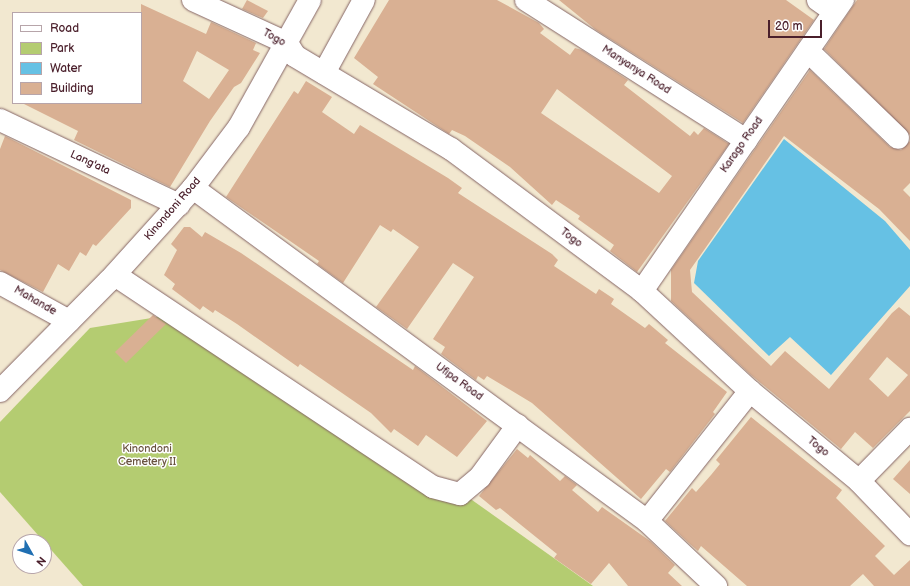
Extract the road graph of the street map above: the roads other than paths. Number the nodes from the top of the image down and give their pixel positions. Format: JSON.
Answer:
{"nodes":[{"id":1,"x":193,"y":0,"type":"edge"},
{"id":2,"x":310,"y":0,"type":"edge"},
{"id":3,"x":364,"y":0,"type":"edge"},
{"id":4,"x":526,"y":0,"type":"edge"},
{"id":5,"x":832,"y":4,"type":"edge"},
{"id":6,"x":287,"y":43,"type":"junction"},
{"id":7,"x":808,"y":51,"type":"junction"},
{"id":8,"x":324,"y":73,"type":"junction"},
{"id":9,"x":0,"y":120,"type":"edge"},
{"id":10,"x":898,"y":138,"type":"dead end"},
{"id":11,"x":746,"y":140,"type":"junction"},
{"id":12,"x":193,"y":188,"type":"junction"},
{"id":13,"x":179,"y":205,"type":"junction"},
{"id":14,"x":115,"y":275,"type":"junction"},
{"id":15,"x":0,"y":283,"type":"edge"},
{"id":16,"x":642,"y":291,"type":"junction"},
{"id":17,"x":69,"y":321,"type":"junction"},
{"id":18,"x":0,"y":391,"type":"edge"},
{"id":19,"x":750,"y":391,"type":"junction"},
{"id":20,"x":518,"y":425,"type":"junction"},
{"id":21,"x":910,"y":430,"type":"edge"},
{"id":22,"x":859,"y":481,"type":"junction"},
{"id":23,"x":647,"y":521,"type":"junction"},
{"id":24,"x":910,"y":534,"type":"edge"},
{"id":25,"x":716,"y":586,"type":"edge"}],
"edges":[{"from":1,"to":6,"type":"street","name":"Togo"},
{"from":2,"to":6,"type":"street","name":"Kinondoni Road"},
{"from":3,"to":8,"type":"street"},
{"from":4,"to":11,"type":"street","name":"Manyanya Road"},
{"from":5,"to":7,"type":"street","name":"Karago Road"},
{"from":6,"to":8,"type":"street","name":"Togo"},
{"from":6,"to":12,"type":"street","name":"Kinondoni Road"},
{"from":7,"to":10,"type":"street"},
{"from":7,"to":11,"type":"street","name":"Karago Road"},
{"from":8,"to":16,"type":"street","name":"Togo"},
{"from":9,"to":13,"type":"street","name":"Lang'ata"},
{"from":11,"to":16,"type":"street","name":"Karago Road"},
{"from":12,"to":13,"type":"street","name":"Kinondoni Road"},
{"from":12,"to":20,"type":"street","name":"Ufipa Road"},
{"from":13,"to":14,"type":"street","name":"Kinondoni Road"},
{"from":14,"to":17,"type":"street","name":"Kinondoni Road"},
{"from":14,"to":20,"type":"street"},
{"from":15,"to":17,"type":"street","name":"Mahande"},
{"from":16,"to":19,"type":"street","name":"Togo"},
{"from":17,"to":18,"type":"street","name":"Kinondoni Road"},
{"from":19,"to":22,"type":"street","name":"Togo"},
{"from":19,"to":23,"type":"street"},
{"from":20,"to":23,"type":"street","name":"Ufipa Road"},
{"from":21,"to":22,"type":"street"},
{"from":22,"to":24,"type":"street","name":"Togo"},
{"from":23,"to":25,"type":"street","name":"Ufipa Road"}]}
